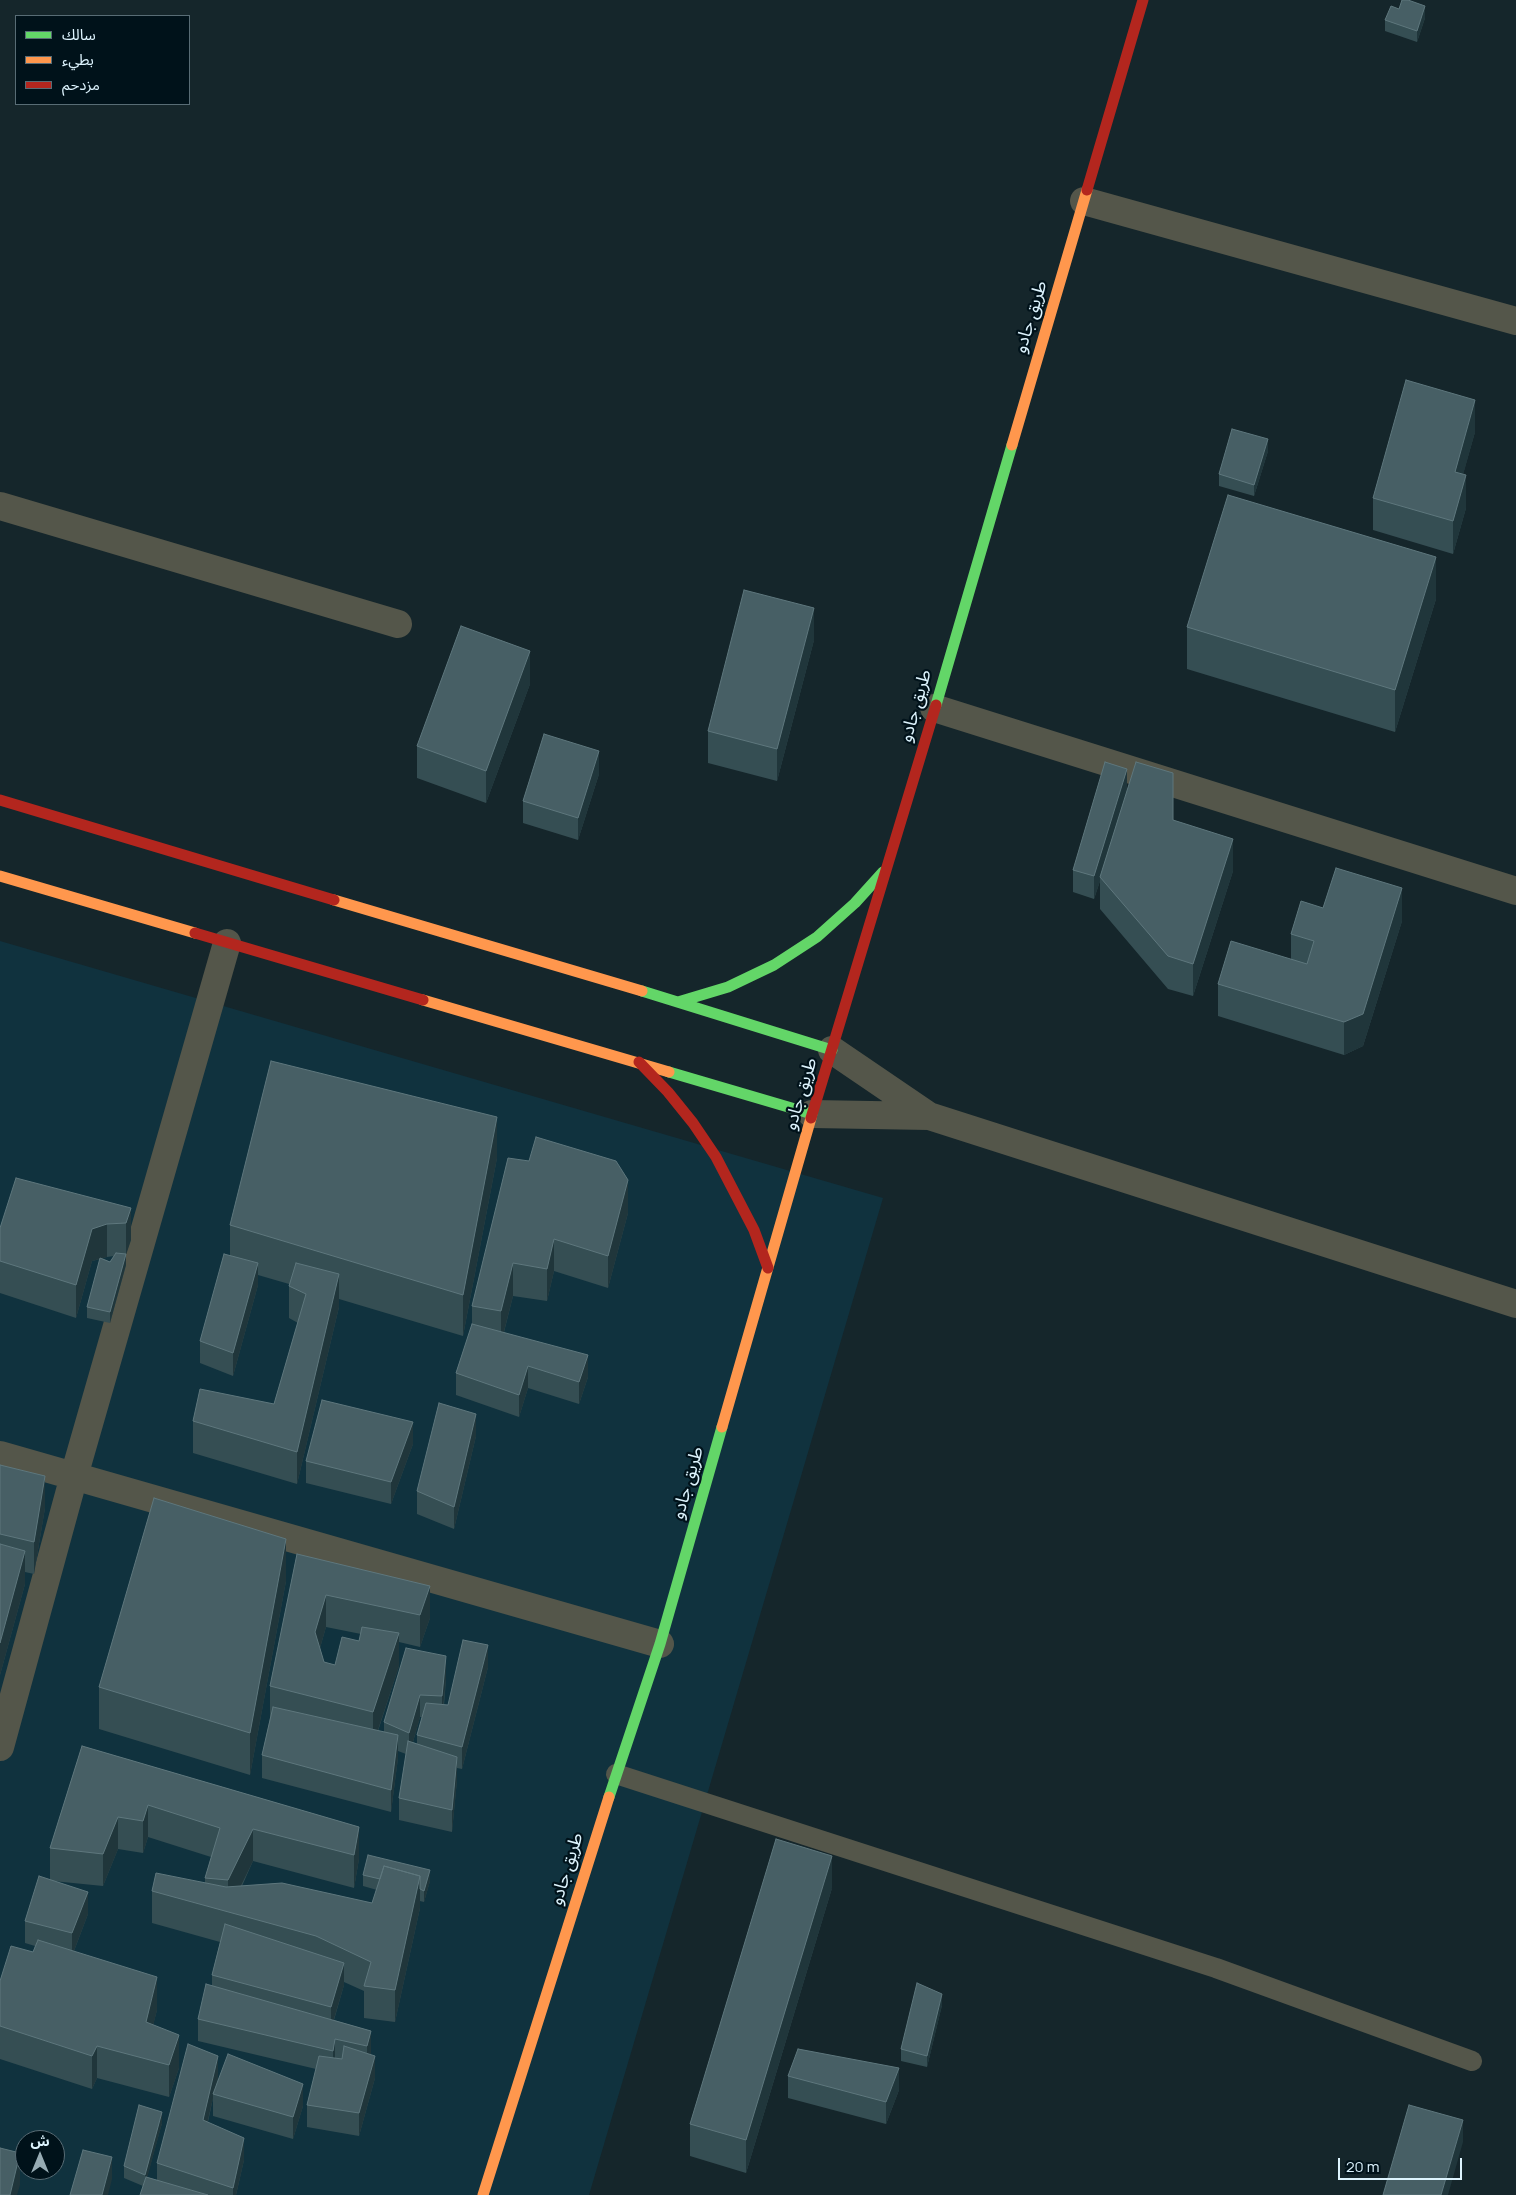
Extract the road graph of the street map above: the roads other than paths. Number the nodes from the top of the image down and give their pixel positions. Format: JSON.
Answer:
{"nodes":[{"id":1,"x":1143,"y":0,"type":"edge"},
{"id":2,"x":1084,"y":201,"type":"junction"},
{"id":3,"x":1516,"y":321,"type":"edge"},
{"id":4,"x":0,"y":506,"type":"edge"},
{"id":5,"x":398,"y":624,"type":"dead end"},
{"id":6,"x":934,"y":708,"type":"junction"},
{"id":7,"x":0,"y":800,"type":"edge"},
{"id":8,"x":889,"y":865,"type":"junction"},
{"id":9,"x":0,"y":876,"type":"edge"},
{"id":10,"x":1516,"y":891,"type":"edge"},
{"id":11,"x":227,"y":943,"type":"junction"},
{"id":12,"x":678,"y":1002,"type":"junction"},
{"id":13,"x":832,"y":1050,"type":"junction"},
{"id":14,"x":640,"y":1062,"type":"junction"},
{"id":15,"x":812,"y":1114,"type":"junction"},
{"id":16,"x":929,"y":1116,"type":"junction"},
{"id":17,"x":768,"y":1268,"type":"junction"},
{"id":18,"x":1516,"y":1304,"type":"edge"},
{"id":19,"x":0,"y":1455,"type":"edge"},
{"id":20,"x":74,"y":1476,"type":"junction"},
{"id":21,"x":660,"y":1644,"type":"junction"},
{"id":22,"x":0,"y":1747,"type":"edge"},
{"id":23,"x":616,"y":1774,"type":"junction"},
{"id":24,"x":1472,"y":2061,"type":"dead end"},
{"id":25,"x":483,"y":2195,"type":"edge"}],
"edges":[{"from":1,"to":2,"type":"main road","name":"طريق جادو"},
{"from":2,"to":3,"type":"street"},
{"from":2,"to":6,"type":"main road","name":"طريق جادو"},
{"from":4,"to":5,"type":"street"},
{"from":6,"to":8,"type":"main road","name":"طريق جادو"},
{"from":6,"to":10,"type":"street"},
{"from":7,"to":12,"type":"main road"},
{"from":8,"to":12,"type":"main road"},
{"from":8,"to":13,"type":"main road","name":"طريق جادو"},
{"from":9,"to":11,"type":"main road"},
{"from":11,"to":14,"type":"main road"},
{"from":11,"to":20,"type":"street"},
{"from":12,"to":13,"type":"main road"},
{"from":13,"to":15,"type":"main road","name":"طريق جادو"},
{"from":13,"to":16,"type":"street"},
{"from":14,"to":15,"type":"main road"},
{"from":14,"to":17,"type":"main road"},
{"from":15,"to":16,"type":"street"},
{"from":15,"to":17,"type":"main road","name":"طريق جادو"},
{"from":16,"to":18,"type":"street"},
{"from":17,"to":21,"type":"main road","name":"طريق جادو"},
{"from":19,"to":20,"type":"street"},
{"from":20,"to":21,"type":"street"},
{"from":20,"to":22,"type":"street"},
{"from":21,"to":23,"type":"main road","name":"طريق جادو"},
{"from":23,"to":24,"type":"lane"},
{"from":23,"to":25,"type":"main road","name":"طريق جادو"}]}
